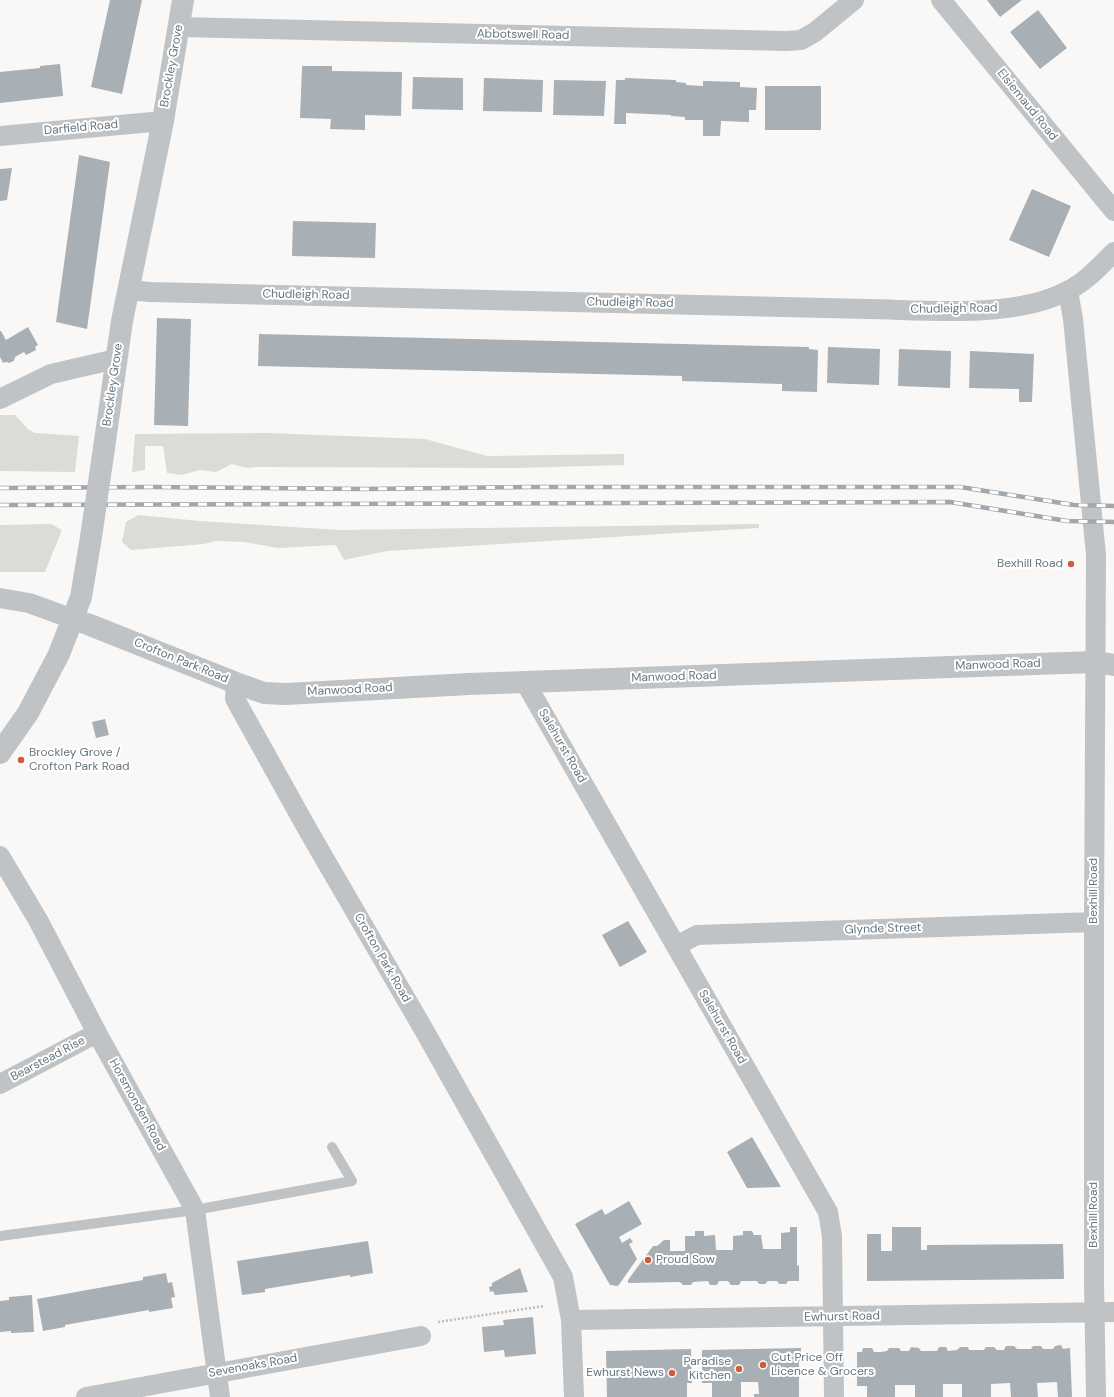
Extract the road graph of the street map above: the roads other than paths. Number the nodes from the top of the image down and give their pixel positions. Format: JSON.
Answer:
{"nodes":[{"id":1,"x":183,"y":0,"type":"edge"},
{"id":2,"x":854,"y":0,"type":"edge"},
{"id":3,"x":941,"y":0,"type":"edge"},
{"id":4,"x":178,"y":27,"type":"junction"},
{"id":5,"x":163,"y":121,"type":"junction"},
{"id":6,"x":0,"y":136,"type":"edge"},
{"id":7,"x":1114,"y":211,"type":"edge"},
{"id":8,"x":1114,"y":252,"type":"edge"},
{"id":9,"x":128,"y":290,"type":"junction"},
{"id":10,"x":1068,"y":291,"type":"junction"},
{"id":11,"x":116,"y":359,"type":"junction"},
{"id":12,"x":0,"y":399,"type":"edge"},
{"id":13,"x":0,"y":598,"type":"edge"},
{"id":14,"x":73,"y":619,"type":"junction"},
{"id":15,"x":1105,"y":663,"type":"edge"},
{"id":16,"x":525,"y":682,"type":"junction"},
{"id":17,"x":236,"y":683,"type":"junction"},
{"id":18,"x":0,"y":753,"type":"edge"},
{"id":19,"x":0,"y":856,"type":"edge"},
{"id":20,"x":1094,"y":922,"type":"junction"},
{"id":21,"x":676,"y":946,"type":"junction"},
{"id":22,"x":97,"y":1033,"type":"junction"},
{"id":23,"x":0,"y":1084,"type":"edge"},
{"id":24,"x":332,"y":1147,"type":"dead end"},
{"id":25,"x":195,"y":1210,"type":"junction"},
{"id":26,"x":0,"y":1236,"type":"edge"},
{"id":27,"x":570,"y":1312,"type":"junction"},
{"id":28,"x":1114,"y":1312,"type":"edge"},
{"id":29,"x":1094,"y":1313,"type":"junction"},
{"id":30,"x":833,"y":1317,"type":"junction"},
{"id":31,"x":427,"y":1329,"type":"road end"},
{"id":32,"x":217,"y":1373,"type":"junction"},
{"id":33,"x":86,"y":1397,"type":"edge"},
{"id":34,"x":220,"y":1397,"type":"edge"},
{"id":35,"x":574,"y":1397,"type":"edge"},
{"id":36,"x":834,"y":1397,"type":"edge"},
{"id":37,"x":1096,"y":1397,"type":"edge"}],
"edges":[{"from":1,"to":4,"type":"street","name":"Brockley Grove"},
{"from":2,"to":4,"type":"street","name":"Abbotswell Road"},
{"from":3,"to":7,"type":"street","name":"Elsiemaud Road"},
{"from":4,"to":5,"type":"street","name":"Brockley Grove"},
{"from":5,"to":6,"type":"street","name":"Darfield Road"},
{"from":5,"to":9,"type":"street","name":"Brockley Grove"},
{"from":8,"to":10,"type":"street","name":"Chudleigh Road"},
{"from":9,"to":10,"type":"street","name":"Chudleigh Road"},
{"from":9,"to":11,"type":"street","name":"Brockley Grove"},
{"from":10,"to":15,"type":"street","name":"Bexhill Road"},
{"from":11,"to":12,"type":"street"},
{"from":11,"to":14,"type":"street","name":"Brockley Grove","bridge":true},
{"from":13,"to":14,"type":"street"},
{"from":14,"to":17,"type":"street","name":"Crofton Park Road"},
{"from":14,"to":18,"type":"street","name":"Brockley Grove"},
{"from":15,"to":16,"type":"street","name":"Manwood Road"},
{"from":15,"to":20,"type":"street","name":"Bexhill Road"},
{"from":16,"to":17,"type":"street","name":"Manwood Road"},
{"from":16,"to":21,"type":"street","name":"Salehurst Road"},
{"from":17,"to":27,"type":"street","name":"Crofton Park Road"},
{"from":19,"to":22,"type":"street","name":"Horsmonden Road"},
{"from":20,"to":21,"type":"street","name":"Glynde Street"},
{"from":20,"to":29,"type":"street","name":"Bexhill Road"},
{"from":21,"to":30,"type":"street","name":"Salehurst Road"},
{"from":22,"to":23,"type":"street","name":"Bearstead Rise"},
{"from":22,"to":25,"type":"street","name":"Horsmonden Road"},
{"from":24,"to":25,"type":"lane"},
{"from":25,"to":26,"type":"lane"},
{"from":25,"to":32,"type":"street","name":"Horsmonden Road"},
{"from":27,"to":30,"type":"street","name":"Ewhurst Road"},
{"from":27,"to":35,"type":"street","name":"Crofton Park Road"},
{"from":28,"to":29,"type":"street","name":"Ewhurst Road"},
{"from":29,"to":30,"type":"street","name":"Ewhurst Road"},
{"from":29,"to":37,"type":"street","name":"Bexhill Road"},
{"from":30,"to":36,"type":"street","name":"Salehurst Road"},
{"from":31,"to":32,"type":"street","name":"Sevenoaks Road"},
{"from":32,"to":33,"type":"street","name":"Sevenoaks Road"},
{"from":32,"to":34,"type":"street","name":"Horsmonden Road"}]}
